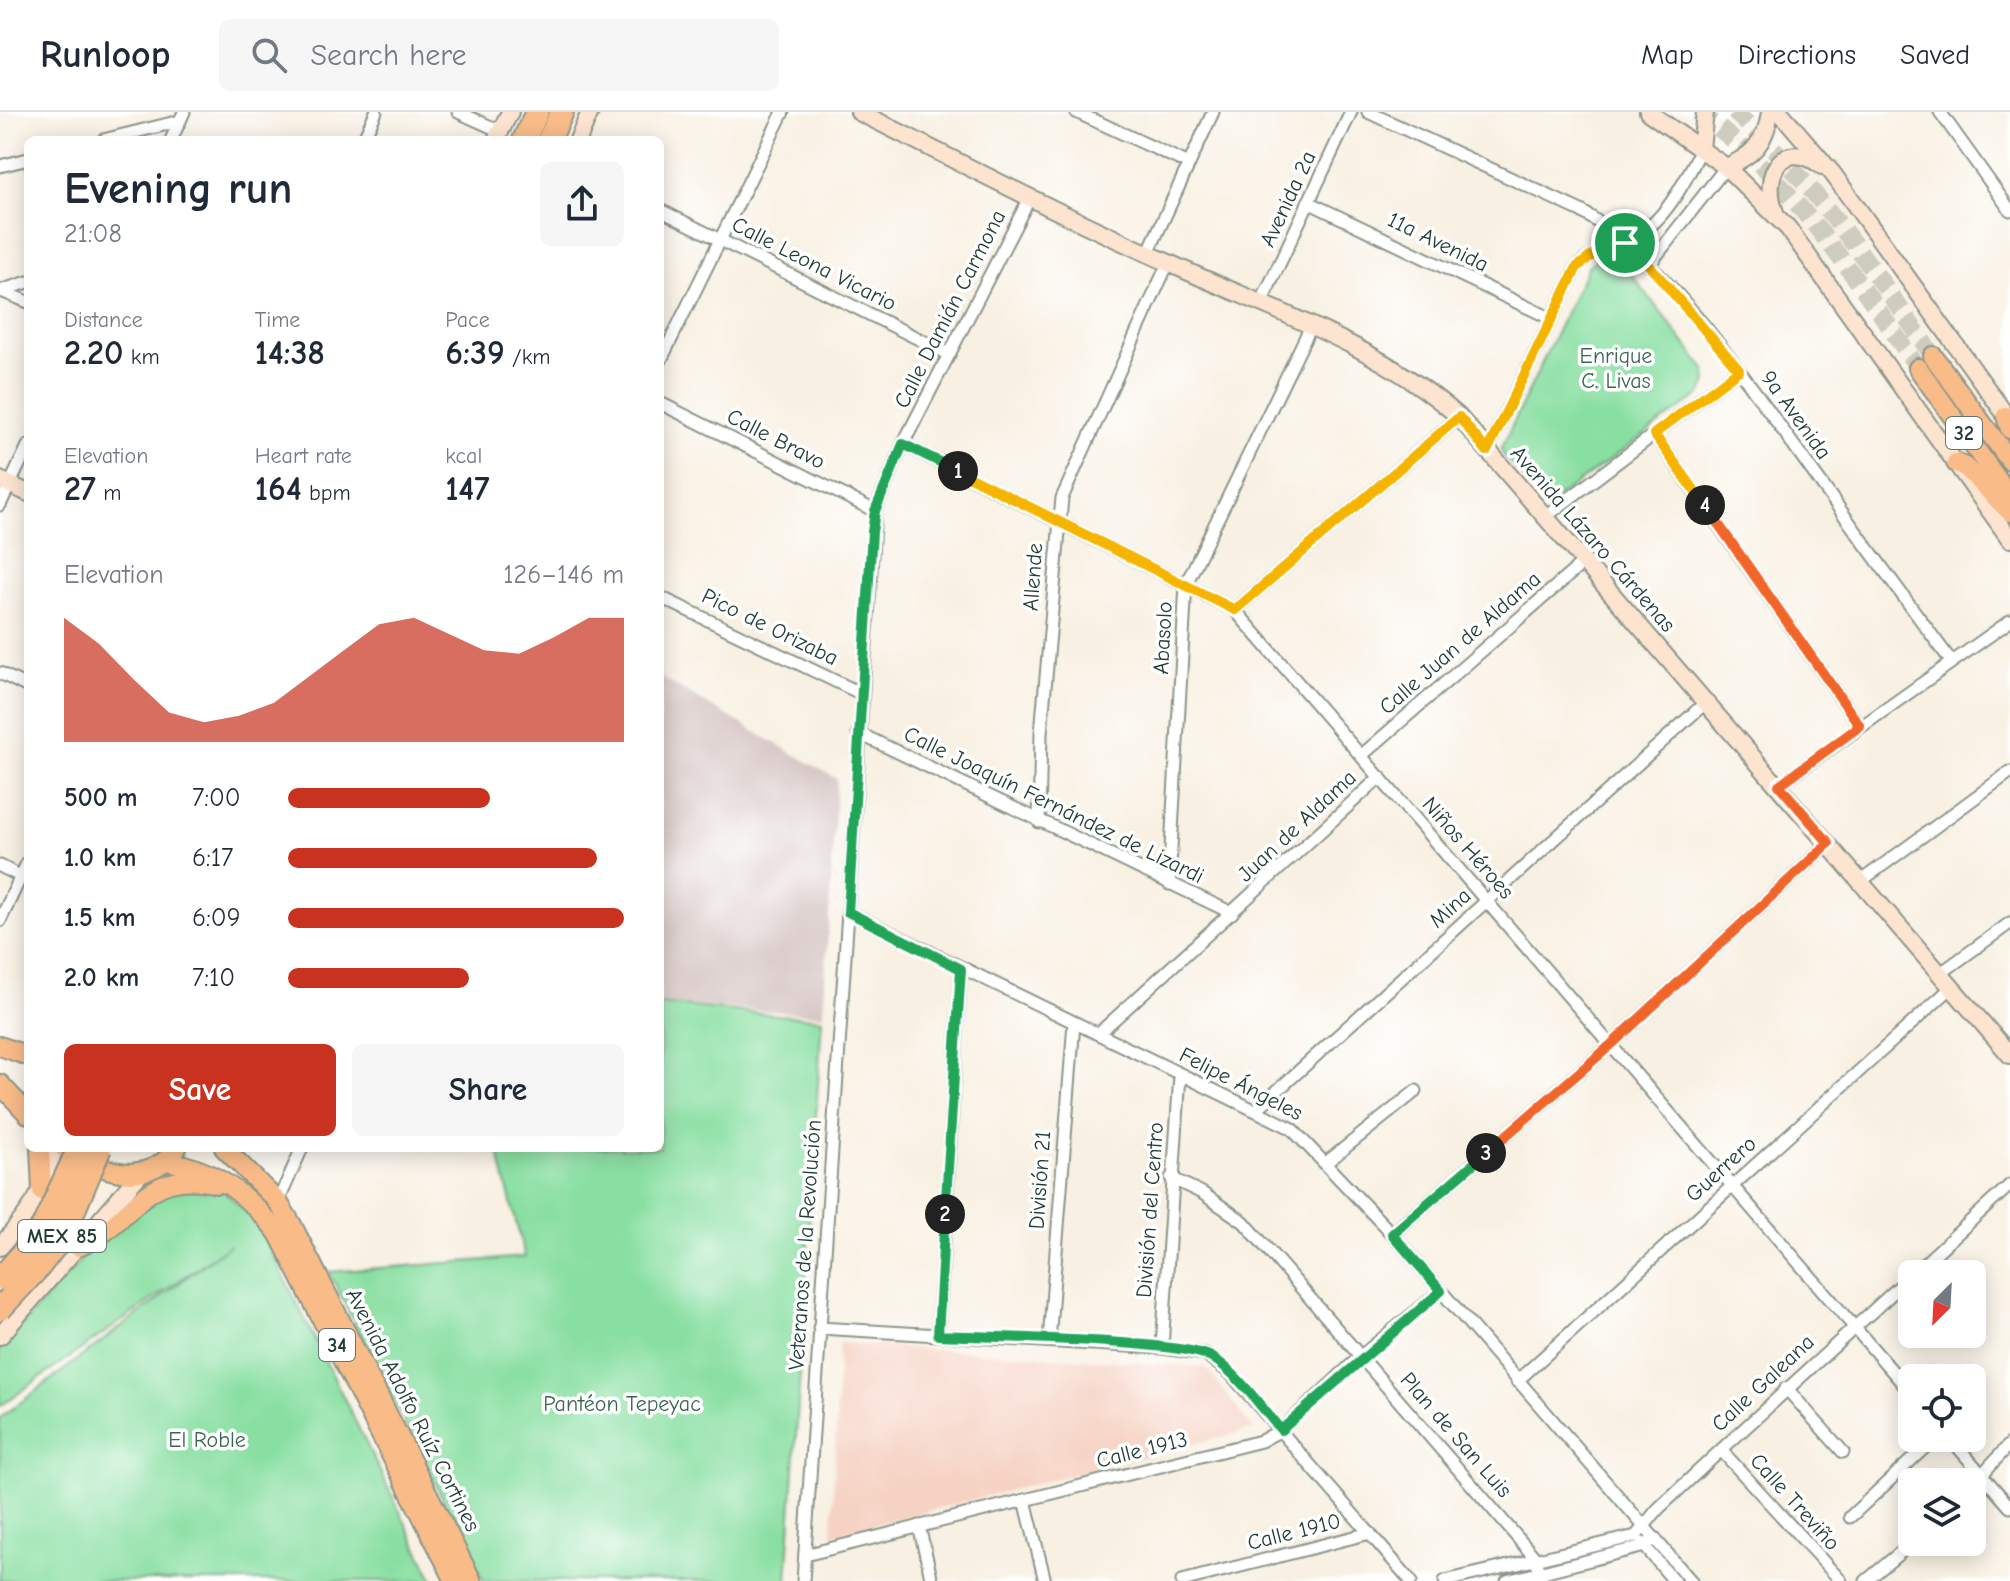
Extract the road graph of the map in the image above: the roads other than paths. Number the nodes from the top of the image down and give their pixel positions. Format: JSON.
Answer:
{"nodes":[{"id":1,"x":376,"y":112,"type":"edge"},
{"id":2,"x":458,"y":112,"type":"edge"},
{"id":3,"x":510,"y":112,"type":"edge"},
{"id":4,"x":537,"y":112,"type":"edge"},
{"id":5,"x":562,"y":112,"type":"edge"},
{"id":6,"x":590,"y":112,"type":"edge"},
{"id":7,"x":783,"y":112,"type":"edge"},
{"id":8,"x":859,"y":112,"type":"edge"},
{"id":9,"x":1076,"y":112,"type":"edge"},
{"id":10,"x":1213,"y":112,"type":"edge"},
{"id":11,"x":1351,"y":112,"type":"edge"},
{"id":12,"x":1368,"y":112,"type":"edge"},
{"id":13,"x":1648,"y":112,"type":"edge"},
{"id":14,"x":1705,"y":112,"type":"edge"},
{"id":15,"x":1770,"y":112,"type":"edge"},
{"id":16,"x":1780,"y":112,"type":"edge"},
{"id":17,"x":1940,"y":112,"type":"edge"},
{"id":18,"x":181,"y":115,"type":"edge"},
{"id":19,"x":115,"y":136,"type":"edge"},
{"id":20,"x":173,"y":136,"type":"edge"},
{"id":21,"x":365,"y":136,"type":"edge"},
{"id":22,"x":498,"y":136,"type":"edge"},
{"id":23,"x":526,"y":136,"type":"edge"},
{"id":24,"x":551,"y":136,"type":"edge"},
{"id":25,"x":580,"y":136,"type":"edge"},
{"id":26,"x":1701,"y":149,"type":"junction"},
{"id":27,"x":24,"y":160,"type":"edge"},
{"id":28,"x":1189,"y":164,"type":"junction"},
{"id":29,"x":0,"y":166,"type":"edge"},
{"id":30,"x":1726,"y":167,"type":"junction"},
{"id":31,"x":1833,"y":174,"type":"junction"},
{"id":32,"x":1030,"y":197,"type":"junction"},
{"id":33,"x":1308,"y":202,"type":"junction"},
{"id":34,"x":2010,"y":210,"type":"edge"},
{"id":35,"x":664,"y":212,"type":"edge"},
{"id":36,"x":1777,"y":216,"type":"junction"},
{"id":37,"x":720,"y":239,"type":"junction"},
{"id":38,"x":1625,"y":243,"type":"junction"},
{"id":39,"x":1148,"y":253,"type":"junction"},
{"id":40,"x":1168,"y":263,"type":"junction"},
{"id":41,"x":1649,"y":265,"type":"junction"},
{"id":42,"x":24,"y":283,"type":"edge"},
{"id":43,"x":0,"y":291,"type":"edge"},
{"id":44,"x":24,"y":300,"type":"edge"},
{"id":45,"x":1261,"y":303,"type":"junction"},
{"id":46,"x":1550,"y":318,"type":"junction"},
{"id":47,"x":1311,"y":326,"type":"junction"},
{"id":48,"x":664,"y":354,"type":"edge"},
{"id":49,"x":949,"y":354,"type":"junction"},
{"id":50,"x":1933,"y":356,"type":"tunnel mouth"},
{"id":51,"x":1918,"y":368,"type":"tunnel mouth"},
{"id":52,"x":1739,"y":370,"type":"junction"},
{"id":53,"x":664,"y":405,"type":"edge"},
{"id":54,"x":1459,"y":417,"type":"junction"},
{"id":55,"x":2009,"y":422,"type":"edge"},
{"id":56,"x":1654,"y":434,"type":"junction"},
{"id":57,"x":903,"y":444,"type":"junction"},
{"id":58,"x":1487,"y":451,"type":"junction"},
{"id":59,"x":24,"y":452,"type":"edge"},
{"id":60,"x":2010,"y":461,"type":"edge"},
{"id":61,"x":1956,"y":463,"type":"junction"},
{"id":62,"x":5,"y":482,"type":"edge"},
{"id":63,"x":24,"y":491,"type":"edge"},
{"id":64,"x":2010,"y":497,"type":"edge"},
{"id":65,"x":0,"y":505,"type":"edge"},
{"id":66,"x":875,"y":511,"type":"junction"},
{"id":67,"x":2010,"y":512,"type":"edge"},
{"id":68,"x":1545,"y":517,"type":"junction"},
{"id":69,"x":1057,"y":521,"type":"junction"},
{"id":70,"x":2010,"y":539,"type":"edge"},
{"id":71,"x":1584,"y":562,"type":"junction"},
{"id":72,"x":1186,"y":584,"type":"junction"},
{"id":73,"x":664,"y":599,"type":"edge"},
{"id":74,"x":1235,"y":610,"type":"junction"},
{"id":75,"x":2010,"y":621,"type":"edge"},
{"id":76,"x":1951,"y":661,"type":"junction"},
{"id":77,"x":0,"y":673,"type":"edge"},
{"id":78,"x":24,"y":685,"type":"edge"},
{"id":79,"x":862,"y":694,"type":"junction"},
{"id":80,"x":1705,"y":703,"type":"junction"},
{"id":81,"x":1860,"y":726,"type":"junction"},
{"id":82,"x":858,"y":733,"type":"junction"},
{"id":83,"x":1362,"y":755,"type":"junction"},
{"id":84,"x":2010,"y":772,"type":"edge"},
{"id":85,"x":1380,"y":777,"type":"junction"},
{"id":86,"x":1779,"y":785,"type":"junction"},
{"id":87,"x":1039,"y":822,"type":"junction"},
{"id":88,"x":1829,"y":843,"type":"junction"},
{"id":89,"x":0,"y":866,"type":"edge"},
{"id":90,"x":24,"y":878,"type":"edge"},
{"id":91,"x":1861,"y":881,"type":"junction"},
{"id":92,"x":1169,"y":884,"type":"junction"},
{"id":93,"x":1488,"y":901,"type":"junction"},
{"id":94,"x":848,"y":912,"type":"junction"},
{"id":95,"x":1232,"y":913,"type":"junction"},
{"id":96,"x":0,"y":921,"type":"edge"},
{"id":97,"x":2010,"y":923,"type":"edge"},
{"id":98,"x":961,"y":969,"type":"junction"},
{"id":99,"x":1941,"y":973,"type":"junction"},
{"id":100,"x":1952,"y":987,"type":"junction"},
{"id":101,"x":1074,"y":1023,"type":"junction"},
{"id":102,"x":1098,"y":1034,"type":"junction"},
{"id":103,"x":1612,"y":1044,"type":"junction"},
{"id":104,"x":0,"y":1045,"type":"edge"},
{"id":105,"x":24,"y":1045,"type":"edge"},
{"id":106,"x":24,"y":1054,"type":"edge"},
{"id":107,"x":2010,"y":1055,"type":"edge"},
{"id":108,"x":1180,"y":1075,"type":"junction"},
{"id":109,"x":2,"y":1083,"type":"edge"},
{"id":110,"x":24,"y":1090,"type":"edge"},
{"id":111,"x":1416,"y":1091,"type":"dead end"},
{"id":112,"x":24,"y":1109,"type":"edge"},
{"id":113,"x":1257,"y":1109,"type":"junction"},
{"id":114,"x":40,"y":1152,"type":"edge"},
{"id":115,"x":52,"y":1152,"type":"edge"},
{"id":116,"x":72,"y":1152,"type":"edge"},
{"id":117,"x":77,"y":1152,"type":"edge"},
{"id":118,"x":98,"y":1152,"type":"edge"},
{"id":119,"x":228,"y":1152,"type":"edge"},
{"id":120,"x":234,"y":1152,"type":"edge"},
{"id":121,"x":300,"y":1152,"type":"edge"},
{"id":122,"x":172,"y":1154,"type":"edge"},
{"id":123,"x":1327,"y":1162,"type":"junction"},
{"id":124,"x":243,"y":1166,"type":"junction"},
{"id":125,"x":139,"y":1175,"type":"junction"},
{"id":126,"x":1171,"y":1178,"type":"junction"},
{"id":127,"x":1733,"y":1184,"type":"junction"},
{"id":128,"x":2010,"y":1185,"type":"edge"},
{"id":129,"x":237,"y":1189,"type":"junction"},
{"id":130,"x":40,"y":1194,"type":"junction"},
{"id":131,"x":278,"y":1202,"type":"junction"},
{"id":132,"x":91,"y":1231,"type":"junction"},
{"id":133,"x":1392,"y":1234,"type":"junction"},
{"id":134,"x":0,"y":1247,"type":"edge"},
{"id":135,"x":78,"y":1247,"type":"junction"},
{"id":136,"x":1927,"y":1260,"type":"edge"},
{"id":137,"x":0,"y":1279,"type":"edge"},
{"id":138,"x":1898,"y":1287,"type":"edge"},
{"id":139,"x":1441,"y":1291,"type":"junction"},
{"id":140,"x":0,"y":1309,"type":"edge"},
{"id":141,"x":1855,"y":1327,"type":"junction"},
{"id":142,"x":819,"y":1328,"type":"junction"},
{"id":143,"x":938,"y":1335,"type":"junction"},
{"id":144,"x":0,"y":1336,"type":"edge"},
{"id":145,"x":1049,"y":1341,"type":"junction"},
{"id":146,"x":1162,"y":1348,"type":"junction"},
{"id":147,"x":1361,"y":1356,"type":"junction"},
{"id":148,"x":1898,"y":1378,"type":"edge"},
{"id":149,"x":1517,"y":1381,"type":"junction"},
{"id":150,"x":1786,"y":1388,"type":"junction"},
{"id":151,"x":1281,"y":1430,"type":"junction"},
{"id":152,"x":2010,"y":1444,"type":"edge"},
{"id":153,"x":1721,"y":1450,"type":"junction"},
{"id":154,"x":1843,"y":1452,"type":"dead end"},
{"id":155,"x":1920,"y":1452,"type":"edge"},
{"id":156,"x":1962,"y":1452,"type":"edge"},
{"id":157,"x":1976,"y":1468,"type":"edge"},
{"id":158,"x":1986,"y":1469,"type":"edge"},
{"id":159,"x":1986,"y":1480,"type":"edge"},
{"id":160,"x":1025,"y":1500,"type":"junction"},
{"id":161,"x":2010,"y":1507,"type":"edge"},
{"id":162,"x":1850,"y":1517,"type":"dead end"},
{"id":163,"x":1645,"y":1525,"type":"junction"},
{"id":164,"x":919,"y":1526,"type":"junction"},
{"id":165,"x":1370,"y":1533,"type":"junction"},
{"id":166,"x":1636,"y":1536,"type":"junction"},
{"id":167,"x":1655,"y":1538,"type":"junction"},
{"id":168,"x":1645,"y":1546,"type":"junction"},
{"id":169,"x":1898,"y":1554,"type":"edge"},
{"id":170,"x":805,"y":1555,"type":"junction"},
{"id":171,"x":1536,"y":1559,"type":"junction"},
{"id":172,"x":1541,"y":1577,"type":"edge"},
{"id":173,"x":455,"y":1581,"type":"edge"},
{"id":174,"x":472,"y":1581,"type":"edge"},
{"id":175,"x":803,"y":1581,"type":"edge"},
{"id":176,"x":932,"y":1581,"type":"edge"},
{"id":177,"x":1045,"y":1581,"type":"edge"},
{"id":178,"x":1182,"y":1581,"type":"edge"},
{"id":179,"x":1411,"y":1581,"type":"edge"},
{"id":180,"x":1445,"y":1581,"type":"edge"},
{"id":181,"x":1507,"y":1581,"type":"edge"},
{"id":182,"x":1674,"y":1581,"type":"edge"},
{"id":183,"x":1691,"y":1581,"type":"edge"},
{"id":184,"x":1841,"y":1581,"type":"edge"},
{"id":185,"x":1866,"y":1581,"type":"edge"}],
"edges":[{"from":1,"to":21,"type":"street"},
{"from":2,"to":22,"type":"street"},
{"from":3,"to":22,"type":"street"},
{"from":4,"to":23,"type":"highway"},
{"from":5,"to":24,"type":"highway"},
{"from":6,"to":25,"type":"street"},
{"from":7,"to":37,"type":"street"},
{"from":8,"to":32,"type":"street","name":"Avenida Lázaro Cárdenas"},
{"from":9,"to":28,"type":"street"},
{"from":10,"to":28,"type":"street"},
{"from":11,"to":33,"type":"street","name":"Avenida 2a"},
{"from":12,"to":38,"type":"street","name":"9a Avenida"},
{"from":13,"to":26,"type":"street"},
{"from":14,"to":26,"type":"street"},
{"from":15,"to":30,"type":"street"},
{"from":16,"to":31,"type":"street"},
{"from":17,"to":34,"type":"street"},
{"from":18,"to":19,"type":"street"},
{"from":18,"to":20,"type":"street"},
{"from":26,"to":30,"type":"street"},
{"from":26,"to":38,"type":"street"},
{"from":27,"to":29,"type":"street"},
{"from":28,"to":39,"type":"street"},
{"from":30,"to":36,"type":"street"},
{"from":30,"to":41,"type":"street"},
{"from":31,"to":36,"type":"street"},
{"from":31,"to":55,"type":"street"},
{"from":32,"to":39,"type":"street","name":"Avenida Lázaro Cárdenas"},
{"from":32,"to":49,"type":"street","name":"Calle Damián Carmona"},
{"from":33,"to":45,"type":"street","name":"Avenida 2a"},
{"from":33,"to":46,"type":"street","name":"11a Avenida"},
{"from":35,"to":37,"type":"street","name":"Calle Leona Vicario"},
{"from":36,"to":61,"type":"street"},
{"from":37,"to":48,"type":"street"},
{"from":37,"to":49,"type":"street","name":"Calle Leona Vicario"},
{"from":38,"to":41,"type":"street","name":"9a Avenida"},
{"from":38,"to":46,"type":"street"},
{"from":39,"to":40,"type":"street","name":"Avenida Lázaro Cárdenas"},
{"from":40,"to":45,"type":"street","name":"Avenida Lázaro Cárdenas"},
{"from":40,"to":69,"type":"street","name":"Allende"},
{"from":41,"to":52,"type":"street","name":"9a Avenida"},
{"from":42,"to":43,"type":"street"},
{"from":43,"to":44,"type":"street"},
{"from":45,"to":47,"type":"street","name":"Avenida Lázaro Cárdenas"},
{"from":46,"to":58,"type":"street"},
{"from":47,"to":54,"type":"street","name":"Avenida Lázaro Cárdenas"},
{"from":47,"to":72,"type":"street","name":"Abasolo"},
{"from":49,"to":57,"type":"street","name":"Calle Damián Carmona"},
{"from":50,"to":60,"type":"main road","number":"32"},
{"from":51,"to":64,"type":"main road","number":"32"},
{"from":52,"to":56,"type":"street"},
{"from":52,"to":76,"type":"street","name":"9a Avenida"},
{"from":53,"to":66,"type":"street","name":"Calle Bravo"},
{"from":54,"to":58,"type":"street","name":"Avenida Lázaro Cárdenas"},
{"from":54,"to":74,"type":"street"},
{"from":56,"to":68,"type":"street"},
{"from":56,"to":81,"type":"street"},
{"from":57,"to":66,"type":"street","name":"Calle Damián Carmona"},
{"from":57,"to":69,"type":"street","name":"Niños Héroes"},
{"from":58,"to":68,"type":"street","name":"Avenida Lázaro Cárdenas"},
{"from":59,"to":62,"type":"street"},
{"from":61,"to":67,"type":"main road"},
{"from":61,"to":70,"type":"street"},
{"from":62,"to":63,"type":"street"},
{"from":62,"to":65,"type":"street"},
{"from":66,"to":79,"type":"street","name":"Calle Damián Carmona"},
{"from":68,"to":71,"type":"street","name":"Avenida Lázaro Cárdenas"},
{"from":69,"to":72,"type":"street","name":"Niños Héroes"},
{"from":69,"to":87,"type":"street","name":"Allende"},
{"from":71,"to":80,"type":"street","name":"Avenida Lázaro Cárdenas"},
{"from":71,"to":83,"type":"street","name":"Calle Juan de Aldama"},
{"from":72,"to":74,"type":"street","name":"Niños Héroes"},
{"from":72,"to":92,"type":"street","name":"Abasolo"},
{"from":73,"to":79,"type":"street","name":"Pico de Orizaba"},
{"from":74,"to":83,"type":"street","name":"Niños Héroes"},
{"from":75,"to":76,"type":"street"},
{"from":76,"to":81,"type":"street"},
{"from":77,"to":78,"type":"street"},
{"from":79,"to":82,"type":"street","name":"Calle Damián Carmona"},
{"from":80,"to":86,"type":"street","name":"Avenida Lázaro Cárdenas"},
{"from":80,"to":93,"type":"street","name":"Mina"},
{"from":81,"to":86,"type":"street"},
{"from":82,"to":87,"type":"street","name":"Calle Joaquín Fernández de Lizardi"},
{"from":82,"to":94,"type":"street","name":"Calle Damián Carmona"},
{"from":83,"to":85,"type":"street","name":"Niños Héroes"},
{"from":84,"to":91,"type":"street"},
{"from":85,"to":93,"type":"street","name":"Niños Héroes"},
{"from":85,"to":95,"type":"street","name":"Juan de Aldama"},
{"from":86,"to":88,"type":"street","name":"Avenida Lázaro Cárdenas"},
{"from":87,"to":92,"type":"street","name":"Calle Joaquín Fernández de Lizardi"},
{"from":88,"to":91,"type":"street","name":"Avenida Lázaro Cárdenas"},
{"from":88,"to":103,"type":"street"},
{"from":89,"to":90,"type":"street"},
{"from":90,"to":96,"type":"street"},
{"from":91,"to":99,"type":"street","name":"Avenida Lázaro Cárdenas"},
{"from":92,"to":95,"type":"street","name":"Calle Joaquín Fernández de Lizardi"},
{"from":93,"to":103,"type":"street","name":"Niños Héroes"},
{"from":93,"to":113,"type":"street","name":"Mina"},
{"from":94,"to":98,"type":"street","name":"Felipe Ángeles"},
{"from":94,"to":142,"type":"street","name":"Veteranos de la Revolución"},
{"from":95,"to":102,"type":"street","name":"Juan de Aldama"},
{"from":97,"to":99,"type":"street"},
{"from":98,"to":101,"type":"street","name":"Felipe Ángeles"},
{"from":98,"to":143,"type":"street"},
{"from":99,"to":100,"type":"street","name":"Avenida Lázaro Cárdenas"},
{"from":100,"to":107,"type":"street","name":"Avenida Lázaro Cárdenas"},
{"from":100,"to":127,"type":"street","name":"Guerrero"},
{"from":101,"to":102,"type":"street","name":"Felipe Ángeles"},
{"from":101,"to":145,"type":"street","name":"División 21"},
{"from":102,"to":108,"type":"street","name":"Felipe Ángeles"},
{"from":103,"to":127,"type":"street","name":"Niños Héroes"},
{"from":103,"to":133,"type":"street"},
{"from":104,"to":105,"type":"main road"},
{"from":104,"to":106,"type":"main road"},
{"from":108,"to":113,"type":"street","name":"Felipe Ángeles"},
{"from":108,"to":126,"type":"street","name":"División del Centro"},
{"from":109,"to":110,"type":"main road"},
{"from":109,"to":112,"type":"main road"},
{"from":111,"to":123,"type":"street"},
{"from":113,"to":123,"type":"street","name":"Felipe Ángeles"},
{"from":114,"to":130,"type":"main road"},
{"from":115,"to":130,"type":"street"},
{"from":116,"to":125,"type":"main road"},
{"from":117,"to":137,"type":"highway","number":"MEX 85","bridge":true},
{"from":118,"to":140,"type":"highway","number":"MEX 85","bridge":true},
{"from":119,"to":124,"type":"main road","name":"Avenida Adolfo Ruíz Cortines","number":"34"},
{"from":120,"to":124,"type":"main road"},
{"from":121,"to":131,"type":"street"},
{"from":122,"to":125,"type":"main road","number":"34"},
{"from":122,"to":129,"type":"main road","name":"Avenida Adolfo Ruíz Cortines","number":"34"},
{"from":123,"to":133,"type":"street","name":"Felipe Ángeles"},
{"from":124,"to":131,"type":"main road","name":"Avenida Adolfo Ruíz Cortines","number":"34"},
{"from":125,"to":132,"type":"street"},
{"from":126,"to":146,"type":"street","name":"División del Centro"},
{"from":126,"to":147,"type":"street","name":"Plan de San Luis"},
{"from":127,"to":141,"type":"street","name":"Niños Héroes"},
{"from":127,"to":149,"type":"street","name":"Guerrero"},
{"from":128,"to":136,"type":"street","name":"Calle Galeana"},
{"from":129,"to":135,"type":"main road"},
{"from":129,"to":173,"type":"main road","name":"Avenida Adolfo Ruíz Cortines","number":"34"},
{"from":130,"to":132,"type":"street"},
{"from":130,"to":134,"type":"street"},
{"from":131,"to":174,"type":"main road","name":"Avenida Adolfo Ruíz Cortines","number":"34"},
{"from":132,"to":135,"type":"street"},
{"from":133,"to":139,"type":"street","name":"Felipe Ángeles"},
{"from":135,"to":144,"type":"street"},
{"from":138,"to":141,"type":"street","name":"Calle Galeana"},
{"from":139,"to":147,"type":"street","name":"Calle 1913"},
{"from":139,"to":149,"type":"street","name":"Felipe Ángeles"},
{"from":141,"to":148,"type":"street","name":"Niños Héroes"},
{"from":141,"to":150,"type":"street","name":"Calle Galeana"},
{"from":142,"to":143,"type":"street"},
{"from":142,"to":170,"type":"street","name":"Veteranos de la Revolución"},
{"from":143,"to":145,"type":"street"},
{"from":145,"to":146,"type":"street"},
{"from":146,"to":151,"type":"street"},
{"from":147,"to":151,"type":"street","name":"Calle 1913"},
{"from":147,"to":171,"type":"street","name":"Plan de San Luis"},
{"from":149,"to":163,"type":"street","name":"Felipe Ángeles"},
{"from":150,"to":153,"type":"street","name":"Calle Galeana"},
{"from":150,"to":154,"type":"street"},
{"from":151,"to":160,"type":"street","name":"Calle 1913"},
{"from":151,"to":165,"type":"street"},
{"from":152,"to":158,"type":"street"},
{"from":153,"to":163,"type":"street","name":"Calle Galeana"},
{"from":153,"to":184,"type":"street","name":"Calle Treviño"},
{"from":155,"to":162,"type":"street"},
{"from":156,"to":157,"type":"street"},
{"from":159,"to":161,"type":"street"},
{"from":160,"to":164,"type":"street","name":"Calle 1913"},
{"from":160,"to":177,"type":"street"},
{"from":163,"to":166,"type":"street","name":"Calle Galeana"},
{"from":163,"to":167,"type":"street","name":"Felipe Ángeles"},
{"from":164,"to":170,"type":"street","name":"Calle 1913"},
{"from":164,"to":176,"type":"street"},
{"from":165,"to":178,"type":"street","name":"Calle 1910"},
{"from":165,"to":179,"type":"street"},
{"from":166,"to":168,"type":"street"},
{"from":166,"to":171,"type":"street"},
{"from":167,"to":168,"type":"street"},
{"from":167,"to":183,"type":"street","name":"Felipe Ángeles"},
{"from":168,"to":172,"type":"street"},
{"from":168,"to":182,"type":"street"},
{"from":169,"to":185,"type":"street"},
{"from":170,"to":175,"type":"street","name":"Veteranos de la Revolución"},
{"from":171,"to":172,"type":"street"},
{"from":171,"to":180,"type":"street"},
{"from":172,"to":181,"type":"street"}]}
